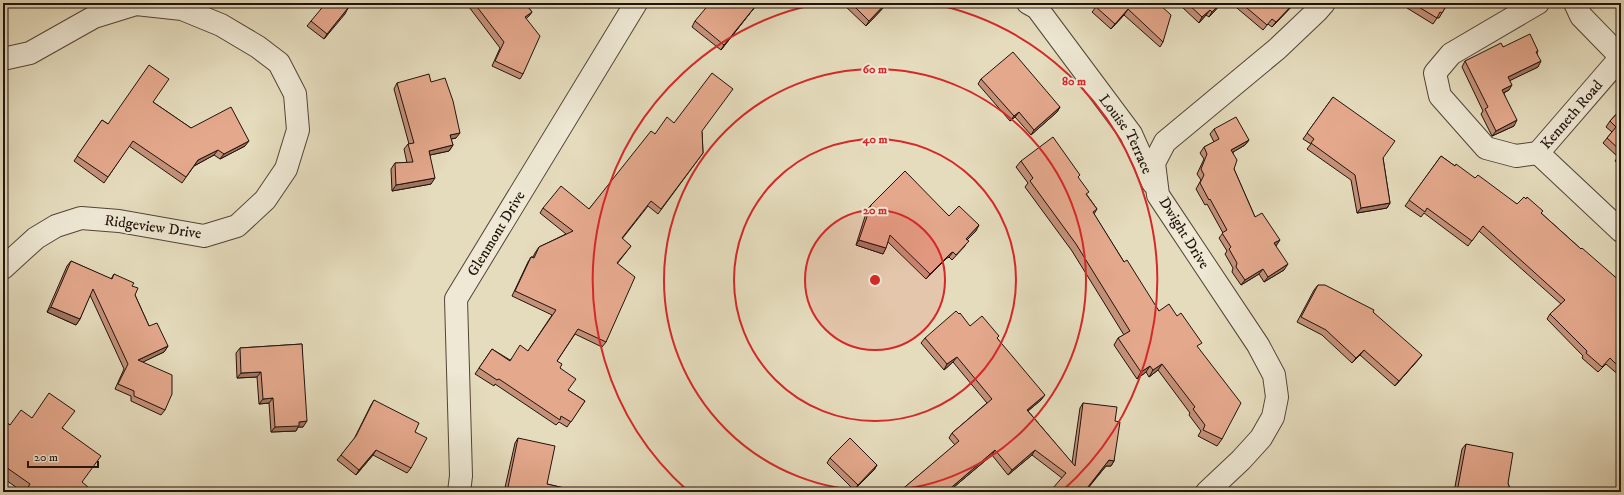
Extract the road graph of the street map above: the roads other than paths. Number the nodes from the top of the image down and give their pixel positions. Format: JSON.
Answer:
{"nodes":[{"id":1,"x":636,"y":3,"type":"edge"},
{"id":2,"x":1028,"y":3,"type":"edge"},
{"id":3,"x":1324,"y":3,"type":"edge"},
{"id":4,"x":1538,"y":3,"type":"edge"},
{"id":5,"x":1576,"y":3,"type":"edge"},
{"id":6,"x":1621,"y":57,"type":"edge"},
{"id":7,"x":3,"y":59,"type":"edge"},
{"id":8,"x":1538,"y":153,"type":"junction"},
{"id":9,"x":1158,"y":195,"type":"junction"},
{"id":10,"x":1621,"y":231,"type":"edge"},
{"id":11,"x":3,"y":268,"type":"edge"},
{"id":12,"x":459,"y":492,"type":"edge"},
{"id":13,"x":1206,"y":492,"type":"edge"}],
"edges":[{"from":1,"to":12,"type":"street","name":"Glenmont Drive"},
{"from":2,"to":9,"type":"street","name":"Louise Terrace"},
{"from":3,"to":9,"type":"street","name":"Dwight Drive"},
{"from":4,"to":8,"type":"street"},
{"from":5,"to":6,"type":"street","name":"Kenneth Road"},
{"from":6,"to":8,"type":"street","name":"Kenneth Road"},
{"from":7,"to":11,"type":"street","name":"Ridgeview Drive"},
{"from":8,"to":10,"type":"street"},
{"from":9,"to":13,"type":"street","name":"Dwight Drive"}]}
